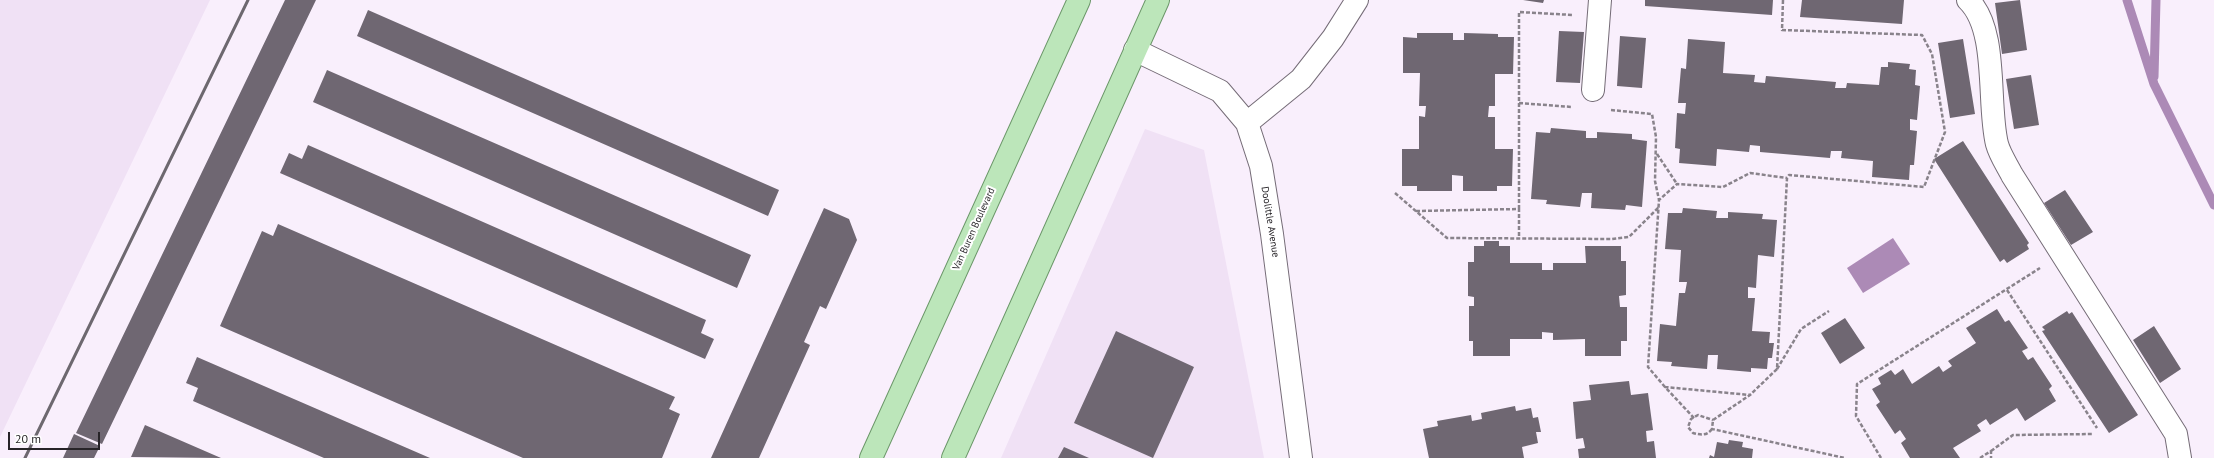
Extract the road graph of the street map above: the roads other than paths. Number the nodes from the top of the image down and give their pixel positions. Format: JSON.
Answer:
{"nodes":[{"id":1,"x":1079,"y":0,"type":"edge"},
{"id":2,"x":1158,"y":0,"type":"edge"},
{"id":3,"x":1357,"y":0,"type":"edge"},
{"id":4,"x":1968,"y":0,"type":"edge"},
{"id":5,"x":1600,"y":8,"type":"edge"},
{"id":6,"x":1135,"y":50,"type":"junction"},
{"id":7,"x":1593,"y":90,"type":"dead end"},
{"id":8,"x":1247,"y":123,"type":"junction"},
{"id":9,"x":871,"y":458,"type":"edge"},
{"id":10,"x":953,"y":458,"type":"edge"},
{"id":11,"x":1301,"y":458,"type":"edge"},
{"id":12,"x":2180,"y":458,"type":"edge"}],
"edges":[{"from":1,"to":9,"type":"main road","name":"Van Buren Boulevard"},
{"from":2,"to":6,"type":"main road"},
{"from":3,"to":8,"type":"street"},
{"from":4,"to":12,"type":"street"},
{"from":5,"to":7,"type":"street"},
{"from":6,"to":8,"type":"street","name":"Doolittle Avenue"},
{"from":6,"to":10,"type":"main road"},
{"from":8,"to":11,"type":"street","name":"Doolittle Avenue"}]}
